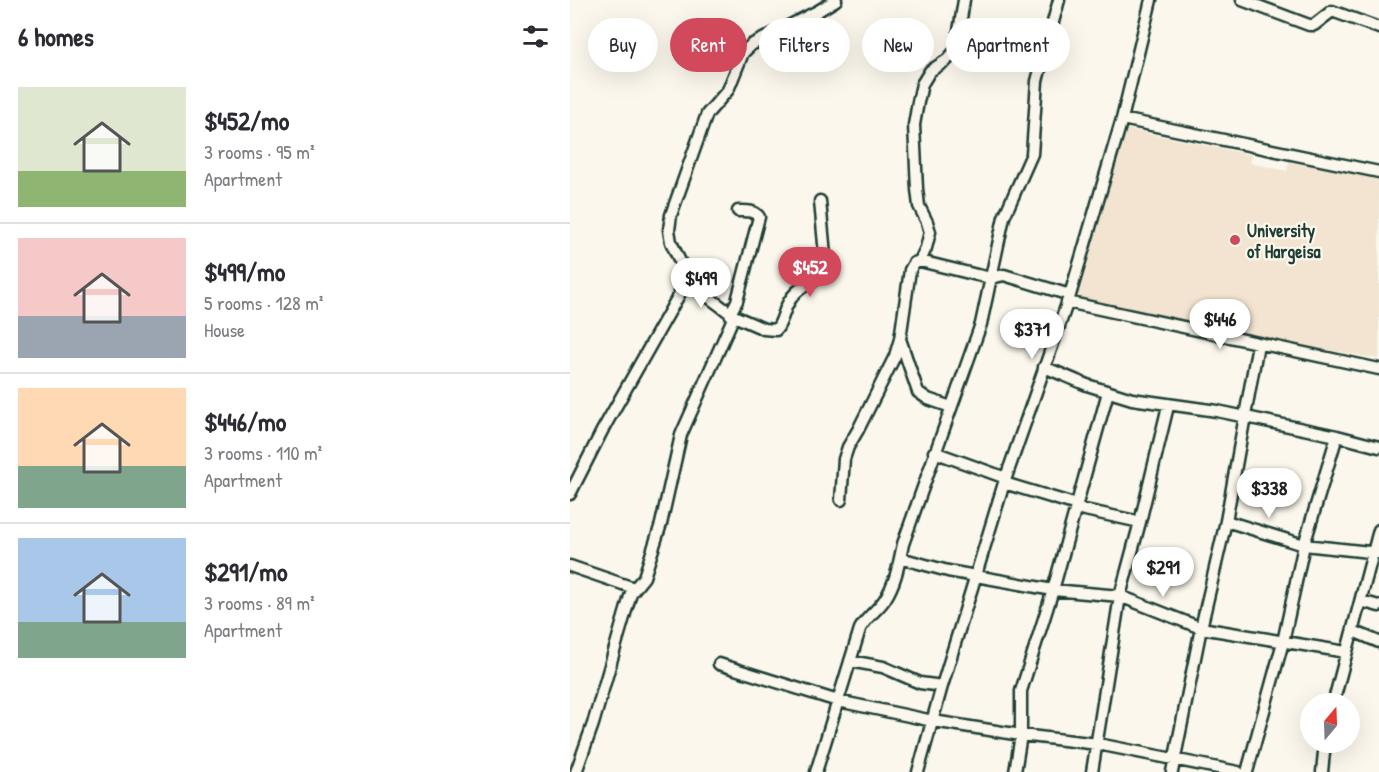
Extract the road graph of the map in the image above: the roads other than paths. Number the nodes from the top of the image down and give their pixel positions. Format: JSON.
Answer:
{"nodes":[{"id":1,"x":836,"y":0,"type":"edge"},
{"id":2,"x":964,"y":0,"type":"edge"},
{"id":3,"x":1059,"y":0,"type":"edge"},
{"id":4,"x":1151,"y":0,"type":"edge"},
{"id":5,"x":1242,"y":0,"type":"edge"},
{"id":6,"x":1278,"y":0,"type":"edge"},
{"id":7,"x":1275,"y":12,"type":"junction"},
{"id":8,"x":1379,"y":28,"type":"edge"},
{"id":9,"x":1122,"y":119,"type":"junction"},
{"id":10,"x":1379,"y":172,"type":"edge"},
{"id":11,"x":820,"y":201,"type":"dead end"},
{"id":12,"x":738,"y":211,"type":"dead end"},
{"id":13,"x":920,"y":261,"type":"junction"},
{"id":14,"x":991,"y":278,"type":"junction"},
{"id":15,"x":688,"y":279,"type":"junction"},
{"id":16,"x":1068,"y":298,"type":"junction"},
{"id":17,"x":732,"y":315,"type":"junction"},
{"id":18,"x":900,"y":339,"type":"junction"},
{"id":19,"x":1257,"y":344,"type":"junction"},
{"id":20,"x":1044,"y":367,"type":"junction"},
{"id":21,"x":1379,"y":369,"type":"edge"},
{"id":22,"x":1108,"y":392,"type":"junction"},
{"id":23,"x":1168,"y":406,"type":"junction"},
{"id":24,"x":951,"y":407,"type":"junction"},
{"id":25,"x":1245,"y":418,"type":"junction"},
{"id":26,"x":1337,"y":436,"type":"junction"},
{"id":27,"x":1379,"y":447,"type":"edge"},
{"id":28,"x":934,"y":452,"type":"junction"},
{"id":29,"x":1005,"y":480,"type":"junction"},
{"id":30,"x":570,"y":494,"type":"edge"},
{"id":31,"x":841,"y":500,"type":"dead end"},
{"id":32,"x":1077,"y":506,"type":"junction"},
{"id":33,"x":1226,"y":520,"type":"junction"},
{"id":34,"x":1140,"y":522,"type":"junction"},
{"id":35,"x":1379,"y":531,"type":"edge"},
{"id":36,"x":1304,"y":545,"type":"junction"},
{"id":37,"x":1376,"y":552,"type":"edge"},
{"id":38,"x":900,"y":558,"type":"junction"},
{"id":39,"x":570,"y":566,"type":"edge"},
{"id":40,"x":975,"y":577,"type":"junction"},
{"id":41,"x":634,"y":588,"type":"junction"},
{"id":42,"x":1053,"y":590,"type":"junction"},
{"id":43,"x":1120,"y":596,"type":"junction"},
{"id":44,"x":1361,"y":601,"type":"junction"},
{"id":45,"x":1379,"y":606,"type":"edge"},
{"id":46,"x":1200,"y":628,"type":"junction"},
{"id":47,"x":1353,"y":631,"type":"junction"},
{"id":48,"x":1282,"y":642,"type":"junction"},
{"id":49,"x":1379,"y":642,"type":"edge"},
{"id":50,"x":1346,"y":652,"type":"junction"},
{"id":51,"x":850,"y":661,"type":"junction"},
{"id":52,"x":719,"y":664,"type":"dead end"},
{"id":53,"x":942,"y":686,"type":"junction"},
{"id":54,"x":1336,"y":693,"type":"edge"},
{"id":55,"x":838,"y":701,"type":"junction"},
{"id":56,"x":933,"y":721,"type":"junction"},
{"id":57,"x":1021,"y":735,"type":"junction"},
{"id":58,"x":1098,"y":744,"type":"junction"},
{"id":59,"x":1323,"y":753,"type":"edge"},
{"id":60,"x":1174,"y":758,"type":"junction"},
{"id":61,"x":576,"y":772,"type":"edge"},
{"id":62,"x":816,"y":772,"type":"edge"},
{"id":63,"x":918,"y":772,"type":"edge"},
{"id":64,"x":1016,"y":772,"type":"edge"},
{"id":65,"x":1092,"y":772,"type":"edge"},
{"id":66,"x":1172,"y":772,"type":"edge"},
{"id":67,"x":1238,"y":772,"type":"edge"},
{"id":68,"x":1247,"y":772,"type":"edge"},
{"id":69,"x":1322,"y":772,"type":"edge"}],
"edges":[{"from":1,"to":15,"type":"street"},
{"from":2,"to":13,"type":"street"},
{"from":3,"to":14,"type":"street"},
{"from":4,"to":9,"type":"street"},
{"from":5,"to":7,"type":"street"},
{"from":6,"to":7,"type":"street"},
{"from":7,"to":8,"type":"street"},
{"from":9,"to":10,"type":"street"},
{"from":9,"to":16,"type":"street"},
{"from":11,"to":17,"type":"street"},
{"from":12,"to":17,"type":"street"},
{"from":13,"to":14,"type":"street"},
{"from":13,"to":18,"type":"street"},
{"from":14,"to":16,"type":"street"},
{"from":14,"to":24,"type":"street"},
{"from":15,"to":17,"type":"street"},
{"from":15,"to":30,"type":"street"},
{"from":16,"to":19,"type":"street"},
{"from":16,"to":20,"type":"street"},
{"from":17,"to":41,"type":"street"},
{"from":18,"to":24,"type":"street"},
{"from":18,"to":31,"type":"street"},
{"from":19,"to":21,"type":"street"},
{"from":19,"to":25,"type":"street"},
{"from":20,"to":22,"type":"street"},
{"from":20,"to":29,"type":"street"},
{"from":22,"to":23,"type":"street"},
{"from":22,"to":32,"type":"street"},
{"from":23,"to":25,"type":"street"},
{"from":23,"to":34,"type":"street"},
{"from":24,"to":28,"type":"street"},
{"from":25,"to":26,"type":"street"},
{"from":25,"to":33,"type":"street"},
{"from":26,"to":27,"type":"street"},
{"from":26,"to":36,"type":"street"},
{"from":28,"to":29,"type":"street"},
{"from":28,"to":38,"type":"street"},
{"from":29,"to":32,"type":"street"},
{"from":29,"to":40,"type":"street"},
{"from":32,"to":34,"type":"street"},
{"from":32,"to":42,"type":"street"},
{"from":33,"to":36,"type":"street"},
{"from":33,"to":46,"type":"street"},
{"from":34,"to":43,"type":"street"},
{"from":35,"to":37,"type":"street"},
{"from":36,"to":37,"type":"street"},
{"from":36,"to":48,"type":"street"},
{"from":37,"to":44,"type":"street"},
{"from":38,"to":40,"type":"street"},
{"from":38,"to":51,"type":"street"},
{"from":39,"to":41,"type":"street"},
{"from":40,"to":42,"type":"street"},
{"from":40,"to":53,"type":"street"},
{"from":41,"to":61,"type":"street"},
{"from":42,"to":43,"type":"street"},
{"from":42,"to":57,"type":"street"},
{"from":43,"to":46,"type":"street"},
{"from":43,"to":58,"type":"street"},
{"from":44,"to":45,"type":"street"},
{"from":44,"to":47,"type":"street"},
{"from":46,"to":48,"type":"street"},
{"from":46,"to":60,"type":"street"},
{"from":47,"to":49,"type":"street"},
{"from":47,"to":50,"type":"street"},
{"from":48,"to":50,"type":"street"},
{"from":48,"to":68,"type":"street"},
{"from":50,"to":54,"type":"street"},
{"from":51,"to":53,"type":"street"},
{"from":51,"to":55,"type":"street"},
{"from":52,"to":55,"type":"street"},
{"from":53,"to":56,"type":"street"},
{"from":55,"to":56,"type":"street"},
{"from":55,"to":62,"type":"street"},
{"from":56,"to":57,"type":"street"},
{"from":56,"to":63,"type":"street"},
{"from":57,"to":58,"type":"street"},
{"from":57,"to":64,"type":"street"},
{"from":58,"to":60,"type":"street"},
{"from":58,"to":65,"type":"street"},
{"from":59,"to":69,"type":"street"},
{"from":60,"to":66,"type":"street"},
{"from":60,"to":67,"type":"street"}]}
